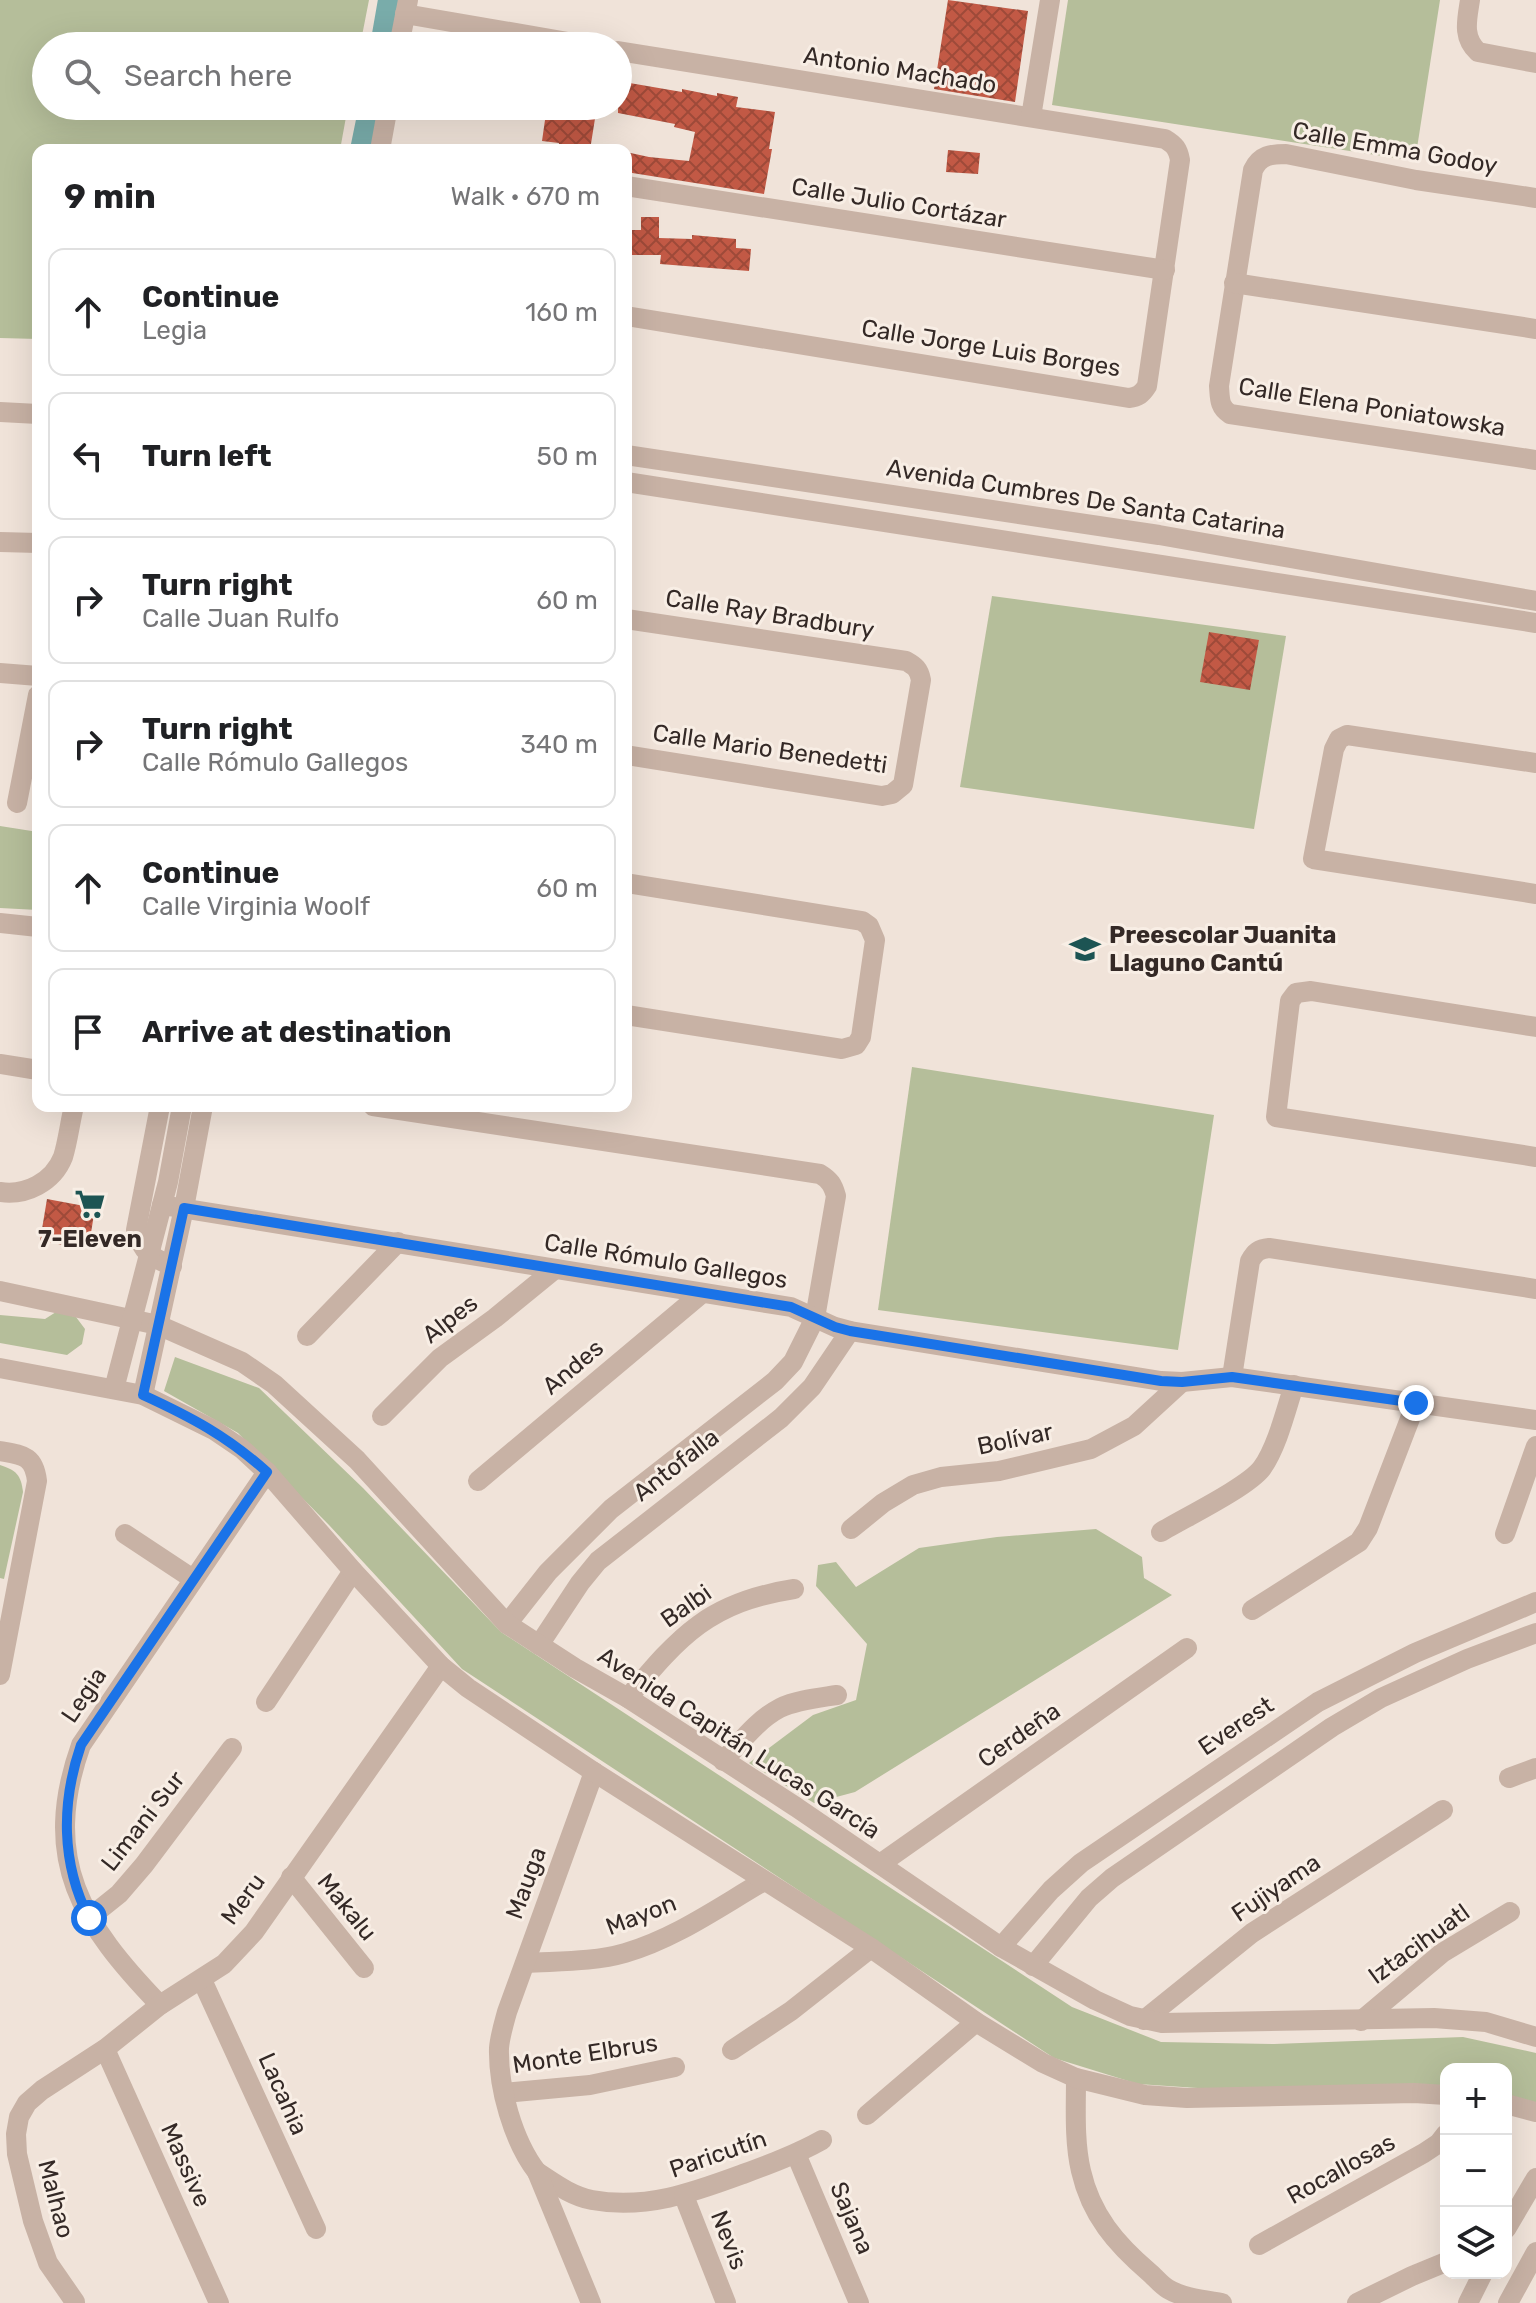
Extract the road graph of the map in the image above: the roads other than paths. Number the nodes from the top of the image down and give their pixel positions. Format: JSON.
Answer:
{"nodes":[{"id":1,"x":1050,"y":0,"type":"edge"},
{"id":2,"x":1470,"y":0,"type":"edge"},
{"id":3,"x":407,"y":7,"type":"edge"},
{"id":4,"x":402,"y":32,"type":"edge"},
{"id":5,"x":525,"y":32,"type":"edge"},
{"id":6,"x":632,"y":53,"type":"edge"},
{"id":7,"x":1536,"y":63,"type":"edge"},
{"id":8,"x":1031,"y":117,"type":"junction"},
{"id":9,"x":387,"y":120,"type":"edge"},
{"id":10,"x":386,"y":144,"type":"edge"},
{"id":11,"x":1174,"y":144,"type":"joint"},
{"id":12,"x":632,"y":187,"type":"edge"},
{"id":13,"x":1536,"y":198,"type":"edge"},
{"id":14,"x":1165,"y":270,"type":"junction"},
{"id":15,"x":1234,"y":283,"type":"junction"},
{"id":16,"x":632,"y":317,"type":"edge"},
{"id":17,"x":1536,"y":329,"type":"edge"},
{"id":18,"x":0,"y":412,"type":"edge"},
{"id":19,"x":32,"y":414,"type":"edge"},
{"id":20,"x":632,"y":456,"type":"edge"},
{"id":21,"x":1536,"y":460,"type":"edge"},
{"id":22,"x":632,"y":483,"type":"edge"},
{"id":23,"x":1170,"y":537,"type":"junction"},
{"id":24,"x":0,"y":542,"type":"edge"},
{"id":25,"x":32,"y":543,"type":"edge"},
{"id":26,"x":1166,"y":565,"type":"junction"},
{"id":27,"x":1536,"y":601,"type":"edge"},
{"id":28,"x":632,"y":620,"type":"edge"},
{"id":29,"x":1536,"y":623,"type":"edge"},
{"id":30,"x":0,"y":673,"type":"edge"},
{"id":31,"x":32,"y":676,"type":"edge"},
{"id":32,"x":32,"y":726,"type":"edge"},
{"id":33,"x":632,"y":756,"type":"edge"},
{"id":34,"x":1536,"y":763,"type":"edge"},
{"id":35,"x":903,"y":785,"type":"joint"},
{"id":36,"x":17,"y":803,"type":"dead end"},
{"id":37,"x":632,"y":884,"type":"edge"},
{"id":38,"x":1536,"y":894,"type":"edge"},
{"id":39,"x":0,"y":923,"type":"edge"},
{"id":40,"x":32,"y":926,"type":"edge"},
{"id":41,"x":632,"y":1016,"type":"edge"},
{"id":42,"x":1536,"y":1027,"type":"edge"},
{"id":43,"x":0,"y":1064,"type":"edge"},
{"id":44,"x":32,"y":1069,"type":"edge"},
{"id":45,"x":73,"y":1112,"type":"edge"},
{"id":46,"x":159,"y":1112,"type":"edge"},
{"id":47,"x":181,"y":1112,"type":"edge"},
{"id":48,"x":202,"y":1112,"type":"edge"},
{"id":49,"x":412,"y":1112,"type":"edge"},
{"id":50,"x":1536,"y":1157,"type":"edge"},
{"id":51,"x":0,"y":1192,"type":"edge"},
{"id":52,"x":162,"y":1205,"type":"junction"},
{"id":53,"x":184,"y":1208,"type":"junction"},
{"id":54,"x":398,"y":1242,"type":"junction"},
{"id":55,"x":150,"y":1256,"type":"junction"},
{"id":56,"x":172,"y":1266,"type":"junction"},
{"id":57,"x":555,"y":1269,"type":"junction"},
{"id":58,"x":1536,"y":1289,"type":"edge"},
{"id":59,"x":0,"y":1291,"type":"edge"},
{"id":60,"x":701,"y":1294,"type":"junction"},
{"id":61,"x":815,"y":1318,"type":"junction"},
{"id":62,"x":133,"y":1319,"type":"junction"},
{"id":63,"x":158,"y":1325,"type":"junction"},
{"id":64,"x":850,"y":1331,"type":"junction"},
{"id":65,"x":307,"y":1336,"type":"dead end"},
{"id":66,"x":0,"y":1368,"type":"edge"},
{"id":67,"x":1232,"y":1377,"type":"junction"},
{"id":68,"x":1182,"y":1382,"type":"junction"},
{"id":69,"x":1294,"y":1385,"type":"junction"},
{"id":70,"x":114,"y":1389,"type":"junction"},
{"id":71,"x":143,"y":1395,"type":"junction"},
{"id":72,"x":1416,"y":1403,"type":"junction"},
{"id":73,"x":382,"y":1416,"type":"dead end"},
{"id":74,"x":1536,"y":1420,"type":"edge"},
{"id":75,"x":1536,"y":1446,"type":"edge"},
{"id":76,"x":0,"y":1451,"type":"edge"},
{"id":77,"x":267,"y":1472,"type":"junction"},
{"id":78,"x":478,"y":1481,"type":"dead end"},
{"id":79,"x":851,"y":1529,"type":"dead end"},
{"id":80,"x":1161,"y":1532,"type":"dead end"},
{"id":81,"x":125,"y":1534,"type":"dead end"},
{"id":82,"x":1505,"y":1534,"type":"dead end"},
{"id":83,"x":353,"y":1571,"type":"junction"},
{"id":84,"x":193,"y":1579,"type":"junction"},
{"id":85,"x":794,"y":1589,"type":"dead end"},
{"id":86,"x":8,"y":1591,"type":"edge"},
{"id":87,"x":1536,"y":1602,"type":"edge"},
{"id":88,"x":1252,"y":1610,"type":"dead end"},
{"id":89,"x":507,"y":1624,"type":"junction"},
{"id":90,"x":1536,"y":1633,"type":"edge"},
{"id":91,"x":539,"y":1645,"type":"junction"},
{"id":92,"x":1187,"y":1648,"type":"dead end"},
{"id":93,"x":441,"y":1666,"type":"junction"},
{"id":94,"x":0,"y":1675,"type":"edge"},
{"id":95,"x":837,"y":1695,"type":"dead end"},
{"id":96,"x":628,"y":1698,"type":"junction"},
{"id":97,"x":266,"y":1702,"type":"dead end"},
{"id":98,"x":232,"y":1748,"type":"dead end"},
{"id":99,"x":723,"y":1761,"type":"junction"},
{"id":100,"x":1536,"y":1768,"type":"edge"},
{"id":101,"x":594,"y":1772,"type":"junction"},
{"id":102,"x":1509,"y":1778,"type":"dead end"},
{"id":103,"x":1443,"y":1810,"type":"dead end"},
{"id":104,"x":880,"y":1864,"type":"junction"},
{"id":105,"x":291,"y":1877,"type":"junction"},
{"id":106,"x":764,"y":1881,"type":"junction"},
{"id":107,"x":1510,"y":1912,"type":"dead end"},
{"id":108,"x":89,"y":1918,"type":"junction"},
{"id":109,"x":1001,"y":1947,"type":"junction"},
{"id":110,"x":871,"y":1948,"type":"junction"},
{"id":111,"x":526,"y":1963,"type":"junction"},
{"id":112,"x":1033,"y":1966,"type":"junction"},
{"id":113,"x":364,"y":1968,"type":"dead end"},
{"id":114,"x":202,"y":1980,"type":"junction"},
{"id":115,"x":160,"y":2005,"type":"junction"},
{"id":116,"x":1144,"y":2020,"type":"junction"},
{"id":117,"x":1361,"y":2021,"type":"junction"},
{"id":118,"x":976,"y":2022,"type":"junction"},
{"id":119,"x":1536,"y":2037,"type":"edge"},
{"id":120,"x":105,"y":2049,"type":"junction"},
{"id":121,"x":732,"y":2050,"type":"dead end"},
{"id":122,"x":675,"y":2067,"type":"dead end"},
{"id":123,"x":1076,"y":2078,"type":"junction"},
{"id":124,"x":504,"y":2093,"type":"junction"},
{"id":125,"x":1440,"y":2095,"type":"edge"},
{"id":126,"x":27,"y":2103,"type":"joint"},
{"id":127,"x":1512,"y":2106,"type":"edge"},
{"id":128,"x":1536,"y":2112,"type":"edge"},
{"id":129,"x":867,"y":2115,"type":"dead end"},
{"id":130,"x":1445,"y":2135,"type":"edge"},
{"id":131,"x":822,"y":2140,"type":"dead end"},
{"id":132,"x":796,"y":2154,"type":"junction"},
{"id":133,"x":537,"y":2172,"type":"junction"},
{"id":134,"x":1536,"y":2178,"type":"edge"},
{"id":135,"x":684,"y":2196,"type":"junction"},
{"id":136,"x":1512,"y":2219,"type":"edge"},
{"id":137,"x":316,"y":2229,"type":"dead end"},
{"id":138,"x":1259,"y":2245,"type":"dead end"},
{"id":139,"x":1536,"y":2252,"type":"edge"},
{"id":140,"x":1440,"y":2264,"type":"edge"},
{"id":141,"x":1480,"y":2279,"type":"edge"},
{"id":142,"x":1529,"y":2280,"type":"edge"},
{"id":143,"x":1168,"y":2289,"type":"junction"},
{"id":144,"x":75,"y":2302,"type":"edge"},
{"id":145,"x":219,"y":2303,"type":"edge"},
{"id":146,"x":591,"y":2303,"type":"edge"},
{"id":147,"x":726,"y":2303,"type":"edge"},
{"id":148,"x":859,"y":2303,"type":"edge"},
{"id":149,"x":1152,"y":2303,"type":"edge"},
{"id":150,"x":1222,"y":2303,"type":"edge"},
{"id":151,"x":1357,"y":2303,"type":"edge"},
{"id":152,"x":1468,"y":2303,"type":"edge"},
{"id":153,"x":1508,"y":2303,"type":"edge"}],
"edges":[{"from":1,"to":8,"type":"street"},
{"from":2,"to":7,"type":"street"},
{"from":3,"to":4,"type":"street"},
{"from":3,"to":5,"type":"street"},
{"from":6,"to":8,"type":"street","name":"Antonio Machado"},
{"from":8,"to":11,"type":"street","name":"Antonio Machado"},
{"from":9,"to":10,"type":"street"},
{"from":11,"to":14,"type":"street","name":"Calle Jorge Luis Borges"},
{"from":12,"to":14,"type":"street","name":"Calle Julio Cortázar"},
{"from":13,"to":15,"type":"street","name":"Calle Emma Godoy"},
{"from":14,"to":16,"type":"street","name":"Calle Jorge Luis Borges"},
{"from":15,"to":17,"type":"street"},
{"from":15,"to":21,"type":"street","name":"Calle Elena Poniatowska"},
{"from":18,"to":19,"type":"street"},
{"from":20,"to":23,"type":"street","name":"Avenida Cumbres De Santa Catarina"},
{"from":22,"to":26,"type":"street"},
{"from":23,"to":26,"type":"street"},
{"from":23,"to":27,"type":"street","name":"Avenida Cumbres De Santa Catarina"},
{"from":24,"to":25,"type":"street"},
{"from":26,"to":29,"type":"street"},
{"from":28,"to":35,"type":"street","name":"Calle Ray Bradbury"},
{"from":30,"to":31,"type":"street"},
{"from":32,"to":36,"type":"street"},
{"from":33,"to":35,"type":"street","name":"Calle Mario Benedetti"},
{"from":34,"to":38,"type":"street"},
{"from":37,"to":41,"type":"street"},
{"from":39,"to":40,"type":"street"},
{"from":42,"to":50,"type":"street"},
{"from":43,"to":44,"type":"street"},
{"from":45,"to":51,"type":"street"},
{"from":46,"to":55,"type":"street"},
{"from":47,"to":52,"type":"street"},
{"from":48,"to":53,"type":"street"},
{"from":49,"to":61,"type":"street","name":"Antofalla"},
{"from":52,"to":53,"type":"street","name":"Calle Rómulo Gallegos"},
{"from":52,"to":55,"type":"street"},
{"from":53,"to":54,"type":"street","name":"Calle Rómulo Gallegos"},
{"from":53,"to":56,"type":"street"},
{"from":54,"to":57,"type":"street","name":"Calle Rómulo Gallegos"},
{"from":54,"to":65,"type":"street"},
{"from":55,"to":56,"type":"street"},
{"from":55,"to":62,"type":"street"},
{"from":56,"to":63,"type":"street"},
{"from":57,"to":60,"type":"street","name":"Calle Rómulo Gallegos"},
{"from":57,"to":73,"type":"street","name":"Alpes"},
{"from":58,"to":67,"type":"street"},
{"from":59,"to":62,"type":"street","name":"Avenida Capitán Lucas García"},
{"from":60,"to":61,"type":"street","name":"Calle Rómulo Gallegos"},
{"from":60,"to":78,"type":"street","name":"Andes"},
{"from":61,"to":64,"type":"street","name":"Calle Rómulo Gallegos"},
{"from":61,"to":89,"type":"street","name":"Antofalla"},
{"from":62,"to":63,"type":"street","name":"Avenida Capitán Lucas García"},
{"from":62,"to":70,"type":"street"},
{"from":63,"to":71,"type":"street"},
{"from":63,"to":89,"type":"street","name":"Avenida Capitán Lucas García"},
{"from":64,"to":68,"type":"street","name":"Calle Rómulo Gallegos"},
{"from":64,"to":91,"type":"street","name":"Antofalla"},
{"from":66,"to":70,"type":"street"},
{"from":67,"to":68,"type":"street","name":"Calle Rómulo Gallegos"},
{"from":67,"to":69,"type":"street","name":"Calle Rómulo Gallegos"},
{"from":68,"to":79,"type":"street","name":"Bolívar"},
{"from":69,"to":72,"type":"street","name":"Calle Rómulo Gallegos"},
{"from":69,"to":80,"type":"street"},
{"from":70,"to":71,"type":"street"},
{"from":71,"to":77,"type":"street"},
{"from":72,"to":74,"type":"street","name":"Calle Rómulo Gallegos"},
{"from":72,"to":88,"type":"street"},
{"from":75,"to":82,"type":"street"},
{"from":76,"to":86,"type":"street"},
{"from":77,"to":83,"type":"street"},
{"from":77,"to":84,"type":"street","name":"Legia"},
{"from":81,"to":84,"type":"street"},
{"from":83,"to":93,"type":"street"},
{"from":83,"to":97,"type":"street"},
{"from":84,"to":108,"type":"street","name":"Legia"},
{"from":85,"to":96,"type":"street","name":"Balbi"},
{"from":86,"to":94,"type":"street"},
{"from":87,"to":109,"type":"street","name":"Everest"},
{"from":89,"to":91,"type":"street","name":"Avenida Capitán Lucas García"},
{"from":90,"to":112,"type":"street"},
{"from":91,"to":96,"type":"street","name":"Avenida Capitán Lucas García"},
{"from":92,"to":104,"type":"street","name":"Cerdeña"},
{"from":93,"to":101,"type":"street"},
{"from":93,"to":105,"type":"street","name":"Meru"},
{"from":95,"to":99,"type":"street"},
{"from":96,"to":99,"type":"street","name":"Avenida Capitán Lucas García"},
{"from":98,"to":108,"type":"street","name":"Limani Sur"},
{"from":99,"to":104,"type":"street","name":"Avenida Capitán Lucas García"},
{"from":100,"to":102,"type":"street"},
{"from":101,"to":106,"type":"street"},
{"from":101,"to":111,"type":"street","name":"Mauga"},
{"from":103,"to":116,"type":"street","name":"Fujiyama"},
{"from":104,"to":109,"type":"street","name":"Avenida Capitán Lucas García"},
{"from":105,"to":113,"type":"street","name":"Makalu"},
{"from":105,"to":114,"type":"street","name":"Meru"},
{"from":106,"to":110,"type":"street"},
{"from":106,"to":111,"type":"street","name":"Mayon"},
{"from":107,"to":117,"type":"street","name":"Iztacihuatl"},
{"from":108,"to":115,"type":"street","name":"Legia"},
{"from":109,"to":112,"type":"street","name":"Avenida Capitán Lucas García"},
{"from":110,"to":118,"type":"street"},
{"from":110,"to":121,"type":"street"},
{"from":111,"to":124,"type":"street","name":"Mauga"},
{"from":112,"to":116,"type":"street","name":"Avenida Capitán Lucas García"},
{"from":114,"to":115,"type":"street","name":"Meru"},
{"from":114,"to":137,"type":"street","name":"Lacahia"},
{"from":115,"to":120,"type":"street","name":"Meru"},
{"from":116,"to":117,"type":"street","name":"Avenida Capitán Lucas García"},
{"from":117,"to":119,"type":"street","name":"Avenida Capitán Lucas García"},
{"from":118,"to":123,"type":"street"},
{"from":118,"to":129,"type":"street"},
{"from":120,"to":126,"type":"street","name":"Meru"},
{"from":120,"to":145,"type":"street","name":"Massive"},
{"from":122,"to":124,"type":"street","name":"Monte Elbrus"},
{"from":123,"to":125,"type":"street"},
{"from":123,"to":143,"type":"street"},
{"from":124,"to":133,"type":"street"},
{"from":126,"to":144,"type":"street","name":"Malhao"},
{"from":127,"to":128,"type":"street"},
{"from":130,"to":138,"type":"street","name":"Rocallosas"},
{"from":131,"to":132,"type":"street","name":"Paricutín"},
{"from":132,"to":135,"type":"street","name":"Paricutín"},
{"from":132,"to":148,"type":"street","name":"Sajana"},
{"from":133,"to":135,"type":"street","name":"Paricutín"},
{"from":133,"to":146,"type":"street"},
{"from":134,"to":136,"type":"street"},
{"from":135,"to":147,"type":"street","name":"Nevis"},
{"from":139,"to":142,"type":"street"},
{"from":140,"to":151,"type":"street"},
{"from":141,"to":152,"type":"street"},
{"from":142,"to":153,"type":"street"},
{"from":143,"to":149,"type":"street"},
{"from":143,"to":150,"type":"street"}]}
